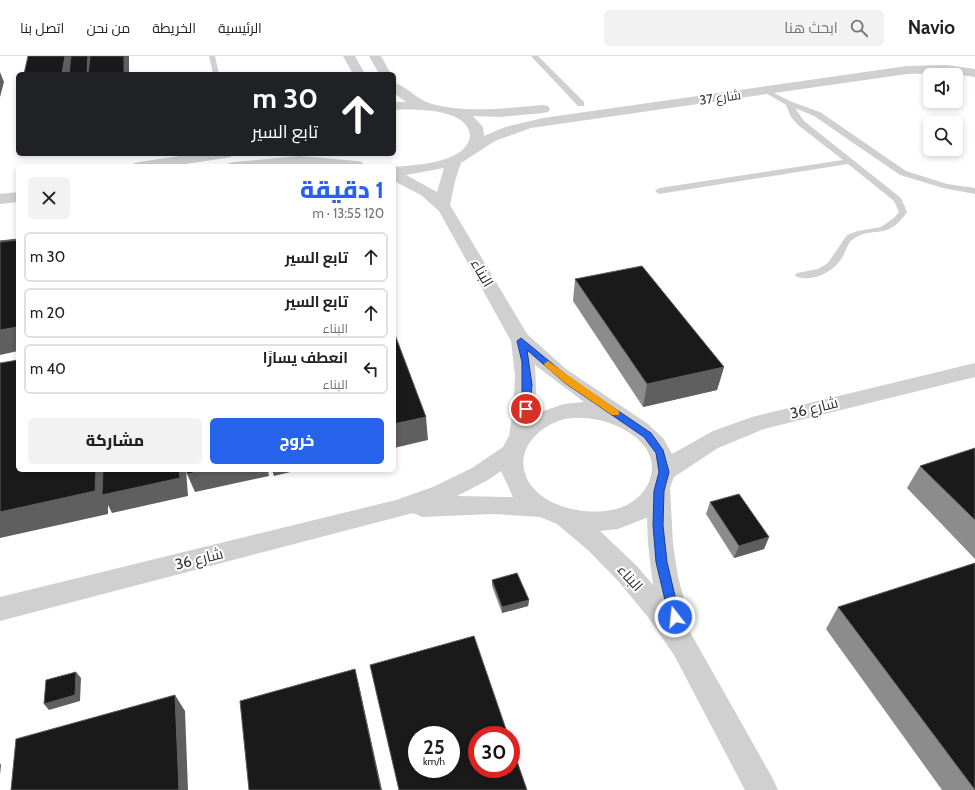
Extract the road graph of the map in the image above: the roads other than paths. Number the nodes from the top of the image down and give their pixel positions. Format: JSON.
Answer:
{"nodes":[{"id":1,"x":212,"y":56,"type":"edge"},
{"id":2,"x":350,"y":56,"type":"edge"},
{"id":3,"x":375,"y":56,"type":"edge"},
{"id":4,"x":534,"y":56,"type":"edge"},
{"id":5,"x":899,"y":58,"type":"dead end"},
{"id":6,"x":216,"y":72,"type":"edge"},
{"id":7,"x":358,"y":72,"type":"edge"},
{"id":8,"x":384,"y":72,"type":"edge"},
{"id":9,"x":975,"y":73,"type":"edge"},
{"id":10,"x":396,"y":88,"type":"edge"},
{"id":11,"x":766,"y":90,"type":"junction"},
{"id":12,"x":581,"y":104,"type":"junction"},
{"id":13,"x":789,"y":104,"type":"junction"},
{"id":14,"x":396,"y":106,"type":"edge"},
{"id":15,"x":422,"y":106,"type":"junction"},
{"id":16,"x":452,"y":112,"type":"junction"},
{"id":17,"x":470,"y":150,"type":"junction"},
{"id":18,"x":212,"y":156,"type":"edge"},
{"id":19,"x":341,"y":156,"type":"edge"},
{"id":20,"x":455,"y":160,"type":"junction"},
{"id":21,"x":851,"y":161,"type":"junction"},
{"id":22,"x":154,"y":164,"type":"edge"},
{"id":23,"x":256,"y":164,"type":"edge"},
{"id":24,"x":347,"y":164,"type":"edge"},
{"id":25,"x":357,"y":164,"type":"edge"},
{"id":26,"x":396,"y":170,"type":"edge"},
{"id":27,"x":396,"y":176,"type":"edge"},
{"id":28,"x":16,"y":183,"type":"edge"},
{"id":29,"x":0,"y":185,"type":"edge"},
{"id":30,"x":975,"y":191,"type":"edge"},
{"id":31,"x":658,"y":192,"type":"dead end"},
{"id":32,"x":16,"y":197,"type":"edge"},
{"id":33,"x":0,"y":199,"type":"edge"},
{"id":34,"x":442,"y":206,"type":"junction"},
{"id":35,"x":800,"y":275,"type":"dead end"},
{"id":36,"x":521,"y":341,"type":"junction"},
{"id":37,"x":975,"y":370,"type":"edge"},
{"id":38,"x":628,"y":421,"type":"junction"},
{"id":39,"x":516,"y":444,"type":"junction"},
{"id":40,"x":662,"y":482,"type":"junction"},
{"id":41,"x":541,"y":508,"type":"junction"},
{"id":42,"x":397,"y":509,"type":"junction"},
{"id":43,"x":566,"y":518,"type":"junction"},
{"id":44,"x":0,"y":609,"type":"edge"},
{"id":45,"x":684,"y":646,"type":"junction"},
{"id":46,"x":762,"y":790,"type":"edge"}],
"edges":[{"from":1,"to":6,"type":"lane"},
{"from":2,"to":7,"type":"street"},
{"from":3,"to":8,"type":"street"},
{"from":4,"to":12,"type":"lane"},
{"from":5,"to":12,"type":"street","name":"شارع 37"},
{"from":9,"to":11,"type":"street","name":"شارع 37"},
{"from":10,"to":15,"type":"street"},
{"from":11,"to":13,"type":"lane"},
{"from":11,"to":17,"type":"street","name":"شارع 37"},
{"from":12,"to":16,"type":"street","name":"شارع 37"},
{"from":13,"to":21,"type":"lane"},
{"from":13,"to":30,"type":"lane"},
{"from":14,"to":15,"type":"street"},
{"from":15,"to":16,"type":"street"},
{"from":16,"to":17,"type":"street"},
{"from":17,"to":20,"type":"street","name":"شارع 37"},
{"from":18,"to":22,"type":"street"},
{"from":19,"to":25,"type":"street"},
{"from":20,"to":26,"type":"street","name":"شارع 37"},
{"from":20,"to":34,"type":"street"},
{"from":21,"to":31,"type":"lane"},
{"from":21,"to":35,"type":"lane"},
{"from":23,"to":24,"type":"street"},
{"from":27,"to":34,"type":"street","name":"البناء"},
{"from":28,"to":29,"type":"street"},
{"from":32,"to":33,"type":"street"},
{"from":34,"to":36,"type":"street","name":"البناء"},
{"from":36,"to":38,"type":"street","name":"البناء"},
{"from":36,"to":39,"type":"street","name":"البناء"},
{"from":37,"to":40,"type":"street","name":"شارع 36"},
{"from":38,"to":39,"type":"street"},
{"from":38,"to":40,"type":"street"},
{"from":39,"to":41,"type":"street"},
{"from":39,"to":42,"type":"street","name":"شارع 36"},
{"from":40,"to":43,"type":"street"},
{"from":40,"to":45,"type":"street","name":"البناء"},
{"from":41,"to":42,"type":"street","name":"شارع 36"},
{"from":41,"to":43,"type":"street"},
{"from":42,"to":44,"type":"street","name":"شارع 36"},
{"from":43,"to":45,"type":"street","name":"البناء"},
{"from":45,"to":46,"type":"street","name":"البناء"}]}
